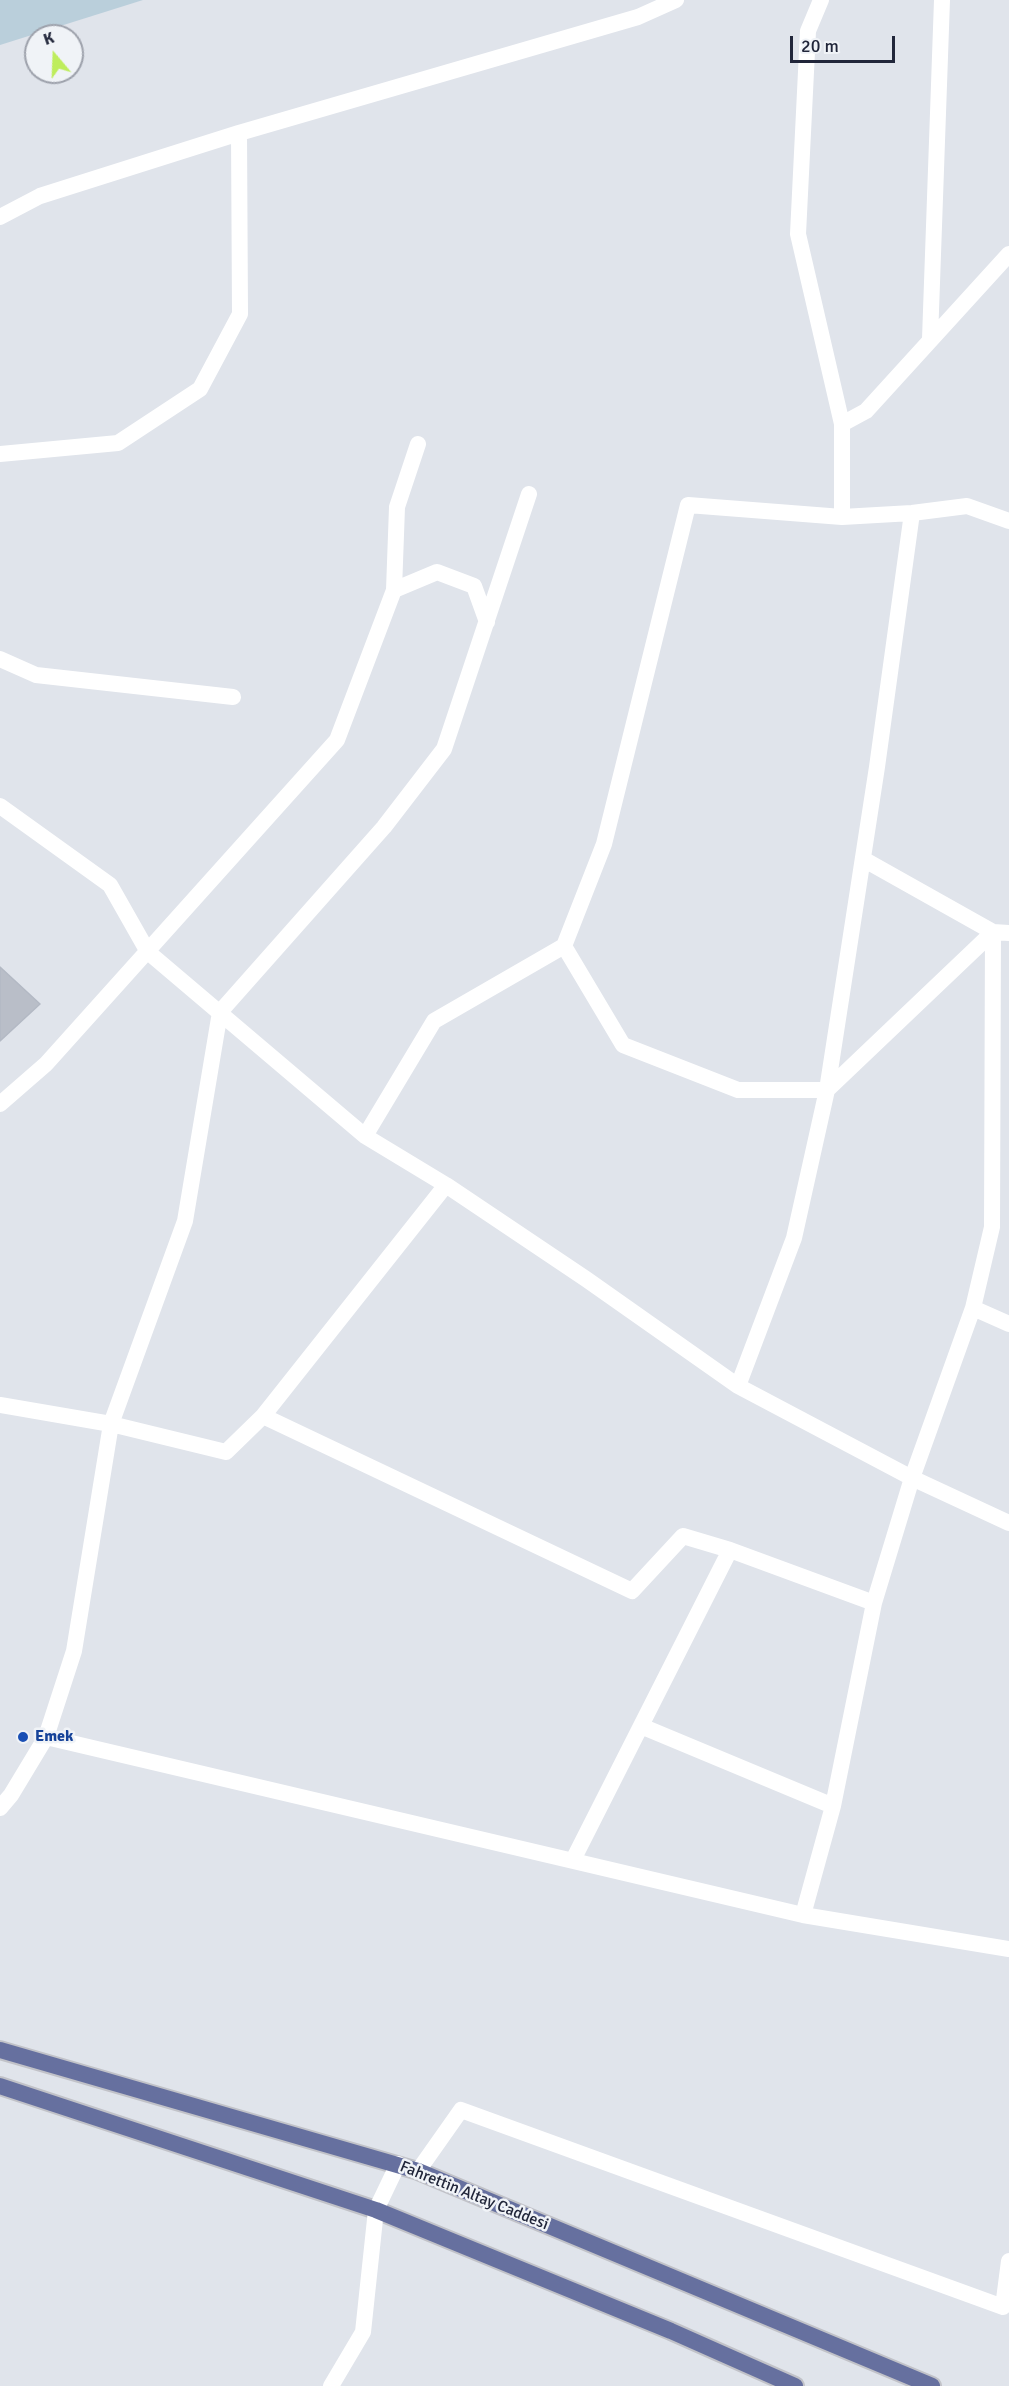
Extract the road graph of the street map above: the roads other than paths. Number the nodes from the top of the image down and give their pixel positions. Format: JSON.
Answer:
{"nodes":[{"id":1,"x":676,"y":0,"type":"edge"},
{"id":2,"x":821,"y":0,"type":"edge"},
{"id":3,"x":942,"y":0,"type":"edge"},
{"id":4,"x":239,"y":133,"type":"junction"},
{"id":5,"x":0,"y":217,"type":"edge"},
{"id":6,"x":1009,"y":254,"type":"edge"},
{"id":7,"x":930,"y":339,"type":"junction"},
{"id":8,"x":842,"y":424,"type":"junction"},
{"id":9,"x":418,"y":444,"type":"dead end"},
{"id":10,"x":0,"y":454,"type":"edge"},
{"id":11,"x":529,"y":494,"type":"dead end"},
{"id":12,"x":912,"y":513,"type":"junction"},
{"id":13,"x":842,"y":518,"type":"junction"},
{"id":14,"x":1009,"y":520,"type":"edge"},
{"id":15,"x":394,"y":590,"type":"junction"},
{"id":16,"x":487,"y":622,"type":"junction"},
{"id":17,"x":0,"y":659,"type":"edge"},
{"id":18,"x":233,"y":697,"type":"dead end"},
{"id":19,"x":0,"y":806,"type":"edge"},
{"id":20,"x":863,"y":859,"type":"junction"},
{"id":21,"x":1001,"y":933,"type":"edge"},
{"id":22,"x":564,"y":946,"type":"junction"},
{"id":23,"x":148,"y":952,"type":"junction"},
{"id":24,"x":220,"y":1012,"type":"junction"},
{"id":25,"x":827,"y":1089,"type":"junction"},
{"id":26,"x":0,"y":1104,"type":"edge"},
{"id":27,"x":365,"y":1136,"type":"junction"},
{"id":28,"x":446,"y":1185,"type":"junction"},
{"id":29,"x":973,"y":1308,"type":"junction"},
{"id":30,"x":1009,"y":1324,"type":"edge"},
{"id":31,"x":738,"y":1386,"type":"junction"},
{"id":32,"x":0,"y":1405,"type":"edge"},
{"id":33,"x":263,"y":1416,"type":"junction"},
{"id":34,"x":111,"y":1424,"type":"junction"},
{"id":35,"x":912,"y":1478,"type":"junction"},
{"id":36,"x":1009,"y":1522,"type":"edge"},
{"id":37,"x":730,"y":1550,"type":"junction"},
{"id":38,"x":874,"y":1603,"type":"junction"},
{"id":39,"x":641,"y":1726,"type":"junction"},
{"id":40,"x":46,"y":1737,"type":"junction"},
{"id":41,"x":833,"y":1806,"type":"junction"},
{"id":42,"x":0,"y":1808,"type":"edge"},
{"id":43,"x":573,"y":1860,"type":"junction"},
{"id":44,"x":803,"y":1915,"type":"junction"},
{"id":45,"x":1009,"y":1949,"type":"edge"},
{"id":46,"x":0,"y":2050,"type":"edge"},
{"id":47,"x":0,"y":2086,"type":"edge"},
{"id":48,"x":398,"y":2164,"type":"junction"},
{"id":49,"x":418,"y":2171,"type":"junction"},
{"id":50,"x":376,"y":2210,"type":"junction"},
{"id":51,"x":1009,"y":2261,"type":"edge"},
{"id":52,"x":331,"y":2386,"type":"edge"},
{"id":53,"x":795,"y":2386,"type":"edge"},
{"id":54,"x":932,"y":2386,"type":"edge"}],
"edges":[{"from":1,"to":4,"type":"street"},
{"from":2,"to":8,"type":"street"},
{"from":3,"to":7,"type":"street"},
{"from":4,"to":5,"type":"street"},
{"from":4,"to":10,"type":"street"},
{"from":6,"to":7,"type":"street"},
{"from":7,"to":8,"type":"street"},
{"from":8,"to":13,"type":"street"},
{"from":9,"to":15,"type":"street"},
{"from":11,"to":16,"type":"street"},
{"from":12,"to":13,"type":"street"},
{"from":12,"to":14,"type":"street"},
{"from":12,"to":20,"type":"street"},
{"from":13,"to":22,"type":"street"},
{"from":15,"to":16,"type":"street"},
{"from":15,"to":23,"type":"street"},
{"from":16,"to":24,"type":"street"},
{"from":17,"to":18,"type":"street"},
{"from":19,"to":23,"type":"street"},
{"from":20,"to":21,"type":"street"},
{"from":20,"to":25,"type":"street"},
{"from":21,"to":25,"type":"street"},
{"from":21,"to":29,"type":"street"},
{"from":22,"to":25,"type":"street"},
{"from":22,"to":27,"type":"street"},
{"from":23,"to":24,"type":"street"},
{"from":23,"to":26,"type":"street"},
{"from":24,"to":27,"type":"street"},
{"from":24,"to":34,"type":"street"},
{"from":25,"to":31,"type":"street"},
{"from":27,"to":28,"type":"street"},
{"from":28,"to":31,"type":"street"},
{"from":28,"to":33,"type":"street"},
{"from":29,"to":30,"type":"street"},
{"from":29,"to":35,"type":"street"},
{"from":31,"to":35,"type":"street"},
{"from":32,"to":34,"type":"street"},
{"from":33,"to":34,"type":"street"},
{"from":33,"to":37,"type":"street"},
{"from":34,"to":40,"type":"street"},
{"from":35,"to":36,"type":"street"},
{"from":35,"to":38,"type":"street"},
{"from":37,"to":38,"type":"street"},
{"from":37,"to":39,"type":"street"},
{"from":38,"to":41,"type":"street"},
{"from":39,"to":41,"type":"street"},
{"from":39,"to":43,"type":"street"},
{"from":40,"to":42,"type":"street"},
{"from":40,"to":43,"type":"street"},
{"from":41,"to":44,"type":"street"},
{"from":43,"to":44,"type":"street"},
{"from":44,"to":45,"type":"street"},
{"from":46,"to":48,"type":"main road","name":"Fahrettin Altay Caddesi"},
{"from":47,"to":50,"type":"main road"},
{"from":48,"to":49,"type":"main road","name":"Fahrettin Altay Caddesi"},
{"from":48,"to":50,"type":"street"},
{"from":49,"to":51,"type":"street"},
{"from":49,"to":54,"type":"main road","name":"Fahrettin Altay Caddesi"},
{"from":50,"to":52,"type":"street"},
{"from":50,"to":53,"type":"main road"}]}
